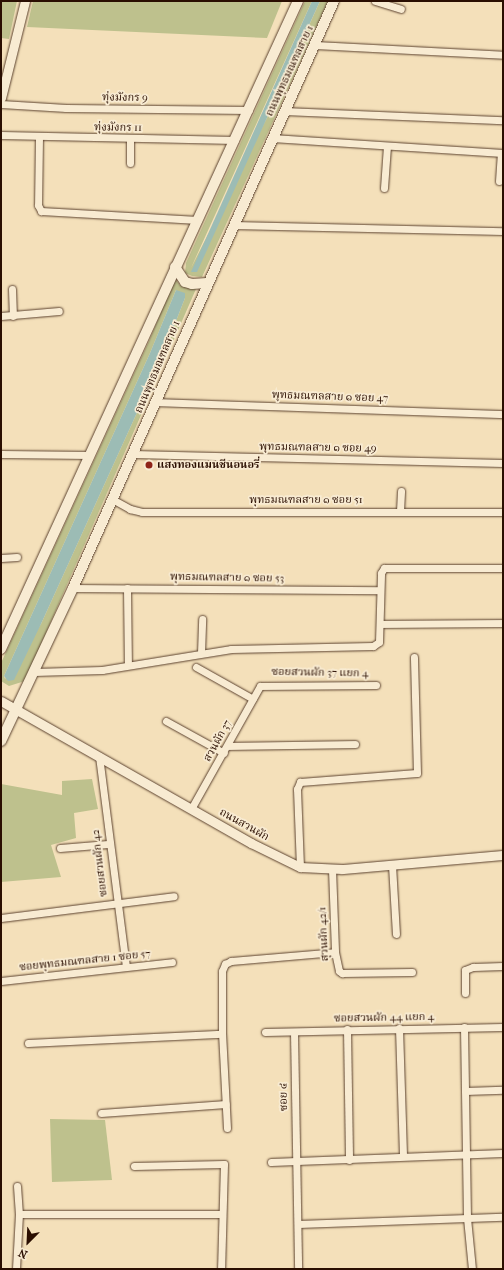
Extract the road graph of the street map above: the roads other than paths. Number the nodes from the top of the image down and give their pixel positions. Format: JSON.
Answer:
{"nodes":[{"id":1,"x":24,"y":1,"type":"edge"},
{"id":2,"x":298,"y":1,"type":"edge"},
{"id":3,"x":334,"y":1,"type":"edge"},
{"id":4,"x":375,"y":1,"type":"edge"},
{"id":5,"x":401,"y":9,"type":"dead end"},
{"id":6,"x":315,"y":45,"type":"junction"},
{"id":7,"x":503,"y":55,"type":"edge"},
{"id":8,"x":4,"y":75,"type":"edge"},
{"id":9,"x":1,"y":98,"type":"edge"},
{"id":10,"x":1,"y":104,"type":"edge"},
{"id":11,"x":249,"y":110,"type":"junction"},
{"id":12,"x":284,"y":111,"type":"junction"},
{"id":13,"x":503,"y":120,"type":"edge"},
{"id":14,"x":1,"y":135,"type":"edge"},
{"id":15,"x":39,"y":138,"type":"junction"},
{"id":16,"x":272,"y":138,"type":"junction"},
{"id":17,"x":130,"y":139,"type":"junction"},
{"id":18,"x":234,"y":140,"type":"junction"},
{"id":19,"x":387,"y":146,"type":"junction"},
{"id":20,"x":502,"y":153,"type":"edge"},
{"id":21,"x":130,"y":163,"type":"dead end"},
{"id":22,"x":499,"y":181,"type":"dead end"},
{"id":23,"x":384,"y":188,"type":"dead end"},
{"id":24,"x":198,"y":220,"type":"junction"},
{"id":25,"x":233,"y":225,"type":"junction"},
{"id":26,"x":503,"y":230,"type":"edge"},
{"id":27,"x":176,"y":267,"type":"junction"},
{"id":28,"x":207,"y":283,"type":"junction"},
{"id":29,"x":12,"y":289,"type":"dead end"},
{"id":30,"x":59,"y":311,"type":"dead end"},
{"id":31,"x":1,"y":316,"type":"edge"},
{"id":32,"x":13,"y":316,"type":"junction"},
{"id":33,"x":157,"y":402,"type":"junction"},
{"id":34,"x":503,"y":414,"type":"edge"},
{"id":35,"x":1,"y":454,"type":"edge"},
{"id":36,"x":133,"y":454,"type":"junction"},
{"id":37,"x":90,"y":455,"type":"junction"},
{"id":38,"x":503,"y":463,"type":"edge"},
{"id":39,"x":401,"y":491,"type":"dead end"},
{"id":40,"x":112,"y":499,"type":"junction"},
{"id":41,"x":400,"y":511,"type":"junction"},
{"id":42,"x":503,"y":512,"type":"edge"},
{"id":43,"x":17,"y":557,"type":"dead end"},
{"id":44,"x":1,"y":558,"type":"edge"},
{"id":45,"x":503,"y":568,"type":"edge"},
{"id":46,"x":73,"y":588,"type":"junction"},
{"id":47,"x":127,"y":588,"type":"junction"},
{"id":48,"x":380,"y":590,"type":"junction"},
{"id":49,"x":202,"y":619,"type":"dead end"},
{"id":50,"x":503,"y":623,"type":"edge"},
{"id":51,"x":380,"y":624,"type":"junction"},
{"id":52,"x":1,"y":649,"type":"edge"},
{"id":53,"x":201,"y":653,"type":"junction"},
{"id":54,"x":414,"y":657,"type":"dead end"},
{"id":55,"x":128,"y":665,"type":"junction"},
{"id":56,"x":196,"y":667,"type":"dead end"},
{"id":57,"x":34,"y":672,"type":"junction"},
{"id":58,"x":263,"y":684,"type":"joint"},
{"id":59,"x":376,"y":685,"type":"dead end"},
{"id":60,"x":253,"y":699,"type":"junction"},
{"id":61,"x":1,"y":701,"type":"edge"},
{"id":62,"x":13,"y":709,"type":"junction"},
{"id":63,"x":166,"y":721,"type":"dead end"},
{"id":64,"x":1,"y":741,"type":"edge"},
{"id":65,"x":355,"y":744,"type":"dead end"},
{"id":66,"x":229,"y":746,"type":"junction"},
{"id":67,"x":224,"y":753,"type":"junction"},
{"id":68,"x":99,"y":756,"type":"junction"},
{"id":69,"x":192,"y":810,"type":"junction"},
{"id":70,"x":108,"y":844,"type":"junction"},
{"id":71,"x":60,"y":848,"type":"dead end"},
{"id":72,"x":503,"y":855,"type":"edge"},
{"id":73,"x":392,"y":865,"type":"junction"},
{"id":74,"x":300,"y":867,"type":"junction"},
{"id":75,"x":332,"y":869,"type":"junction"},
{"id":76,"x":174,"y":896,"type":"dead end"},
{"id":77,"x":116,"y":904,"type":"junction"},
{"id":78,"x":1,"y":918,"type":"edge"},
{"id":79,"x":396,"y":934,"type":"dead end"},
{"id":80,"x":335,"y":952,"type":"junction"},
{"id":81,"x":172,"y":962,"type":"dead end"},
{"id":82,"x":126,"y":966,"type":"junction"},
{"id":83,"x":503,"y":966,"type":"edge"},
{"id":84,"x":412,"y":972,"type":"dead end"},
{"id":85,"x":1,"y":981,"type":"edge"},
{"id":86,"x":465,"y":993,"type":"dead end"},
{"id":87,"x":464,"y":1027,"type":"junction"},
{"id":88,"x":503,"y":1027,"type":"edge"},
{"id":89,"x":399,"y":1028,"type":"junction"},
{"id":90,"x":347,"y":1029,"type":"junction"},
{"id":91,"x":265,"y":1032,"type":"dead end"},
{"id":92,"x":294,"y":1032,"type":"junction"},
{"id":93,"x":222,"y":1034,"type":"junction"},
{"id":94,"x":28,"y":1044,"type":"dead end"},
{"id":95,"x":503,"y":1090,"type":"edge"},
{"id":96,"x":465,"y":1091,"type":"junction"},
{"id":97,"x":226,"y":1104,"type":"junction"},
{"id":98,"x":102,"y":1113,"type":"dead end"},
{"id":99,"x":227,"y":1128,"type":"dead end"},
{"id":100,"x":503,"y":1153,"type":"edge"},
{"id":101,"x":466,"y":1154,"type":"junction"},
{"id":102,"x":403,"y":1155,"type":"junction"},
{"id":103,"x":349,"y":1160,"type":"junction"},
{"id":104,"x":297,"y":1161,"type":"junction"},
{"id":105,"x":271,"y":1162,"type":"dead end"},
{"id":106,"x":134,"y":1166,"type":"dead end"},
{"id":107,"x":17,"y":1186,"type":"dead end"},
{"id":108,"x":18,"y":1214,"type":"junction"},
{"id":109,"x":221,"y":1214,"type":"junction"},
{"id":110,"x":503,"y":1217,"type":"edge"},
{"id":111,"x":467,"y":1218,"type":"junction"},
{"id":112,"x":298,"y":1224,"type":"junction"},
{"id":113,"x":16,"y":1269,"type":"edge"},
{"id":114,"x":221,"y":1269,"type":"edge"},
{"id":115,"x":298,"y":1269,"type":"edge"},
{"id":116,"x":472,"y":1269,"type":"edge"}],
"edges":[{"from":1,"to":8,"type":"street"},
{"from":2,"to":11,"type":"main road","name":"ถนนพุทธมณฑลสาย 1"},
{"from":3,"to":6,"type":"main road","name":"ถนนพุทธมณฑลสาย 1"},
{"from":4,"to":5,"type":"street"},
{"from":6,"to":7,"type":"street"},
{"from":6,"to":12,"type":"main road","name":"ถนนพุทธมณฑลสาย 1"},
{"from":8,"to":9,"type":"street"},
{"from":10,"to":11,"type":"street","name":"ทุ่งมังกร 9"},
{"from":11,"to":18,"type":"main road","name":"ถนนพุทธมณฑลสาย 1"},
{"from":12,"to":13,"type":"street"},
{"from":12,"to":16,"type":"main road","name":"ถนนพุทธมณฑลสาย 1"},
{"from":14,"to":15,"type":"street","name":"ทุ่งมังกร 11"},
{"from":15,"to":17,"type":"street","name":"ทุ่งมังกร 11"},
{"from":15,"to":24,"type":"street"},
{"from":16,"to":19,"type":"street"},
{"from":16,"to":25,"type":"main road","name":"ถนนพุทธมณฑลสาย 1"},
{"from":17,"to":18,"type":"street","name":"ทุ่งมังกร 11"},
{"from":17,"to":21,"type":"street"},
{"from":18,"to":24,"type":"main road","name":"ถนนพุทธมณฑลสาย 1"},
{"from":19,"to":20,"type":"street"},
{"from":19,"to":23,"type":"street"},
{"from":20,"to":22,"type":"street"},
{"from":24,"to":27,"type":"main road","name":"ถนนพุทธมณฑลสาย 1"},
{"from":25,"to":26,"type":"street"},
{"from":25,"to":28,"type":"main road","name":"ถนนพุทธมณฑลสาย 1"},
{"from":27,"to":28,"type":"main road"},
{"from":27,"to":37,"type":"main road","name":"ถนนพุทธมณฑลสาย 1"},
{"from":28,"to":33,"type":"main road","name":"ถนนพุทธมณฑลสาย 1"},
{"from":29,"to":32,"type":"street"},
{"from":30,"to":32,"type":"street"},
{"from":31,"to":32,"type":"street"},
{"from":33,"to":34,"type":"street","name":"พุทธมณฑลสาย ๑ ซอย 47"},
{"from":33,"to":36,"type":"main road","name":"ถนนพุทธมณฑลสาย 1"},
{"from":35,"to":37,"type":"street"},
{"from":36,"to":38,"type":"street","name":"พุทธมณฑลสาย ๑ ซอย 49"},
{"from":36,"to":40,"type":"main road","name":"ถนนพุทธมณฑลสาย 1"},
{"from":37,"to":52,"type":"main road","name":"ถนนพุทธมณฑลสาย 1"},
{"from":39,"to":41,"type":"street"},
{"from":40,"to":41,"type":"street","name":"พุทธมณฑลสาย ๑ ซอย 51"},
{"from":40,"to":46,"type":"main road","name":"ถนนพุทธมณฑลสาย 1"},
{"from":41,"to":42,"type":"street","name":"พุทธมณฑลสาย ๑ ซอย 51"},
{"from":43,"to":44,"type":"street"},
{"from":45,"to":48,"type":"street"},
{"from":46,"to":47,"type":"street","name":"พุทธมณฑลสาย ๑ ซอย 53"},
{"from":46,"to":57,"type":"main road","name":"ถนนพุทธมณฑลสาย 1"},
{"from":47,"to":48,"type":"street","name":"พุทธมณฑลสาย ๑ ซอย 53"},
{"from":47,"to":55,"type":"street"},
{"from":48,"to":51,"type":"street"},
{"from":49,"to":53,"type":"street"},
{"from":50,"to":51,"type":"street"},
{"from":51,"to":53,"type":"street"},
{"from":53,"to":55,"type":"street"},
{"from":54,"to":74,"type":"street"},
{"from":55,"to":57,"type":"street"},
{"from":56,"to":60,"type":"street"},
{"from":57,"to":62,"type":"main road","name":"ถนนพุทธมณฑลสาย 1"},
{"from":58,"to":59,"type":"street","name":"ซอยสวนผัก 37 แยก 4"},
{"from":58,"to":60,"type":"street","name":"สวนผัก 37"},
{"from":60,"to":66,"type":"street","name":"สวนผัก 37"},
{"from":61,"to":62,"type":"street","name":"ถนนสวนผัก"},
{"from":62,"to":64,"type":"main road","name":"ถนนพุทธมณฑลสาย 1"},
{"from":62,"to":68,"type":"street","name":"ถนนสวนผัก"},
{"from":63,"to":67,"type":"street"},
{"from":65,"to":66,"type":"street"},
{"from":66,"to":67,"type":"street","name":"สวนผัก 37"},
{"from":67,"to":69,"type":"street","name":"สวนผัก 37"},
{"from":68,"to":69,"type":"street","name":"ถนนสวนผัก"},
{"from":68,"to":70,"type":"street","name":"ซอยสวนผัก 42"},
{"from":69,"to":74,"type":"street","name":"ถนนสวนผัก"},
{"from":70,"to":71,"type":"street"},
{"from":70,"to":77,"type":"street","name":"ซอยสวนผัก 42"},
{"from":72,"to":73,"type":"street","name":"ถนนสวนผัก"},
{"from":73,"to":75,"type":"street","name":"ถนนสวนผัก"},
{"from":73,"to":79,"type":"street"},
{"from":74,"to":75,"type":"street","name":"ถนนสวนผัก"},
{"from":75,"to":80,"type":"street","name":"สุวนผัก 42/1"},
{"from":76,"to":77,"type":"street"},
{"from":77,"to":78,"type":"street"},
{"from":77,"to":82,"type":"street","name":"ซอยสวนผัก 42"},
{"from":80,"to":84,"type":"street","name":"สุวนผัก 42/1"},
{"from":80,"to":93,"type":"street"},
{"from":81,"to":82,"type":"street","name":"ซอยพุทธมณฑลสาย 1 ซอย 57"},
{"from":82,"to":85,"type":"street","name":"ซอยพุทธมณฑลสาย 1 ซอย 57"},
{"from":83,"to":86,"type":"street"},
{"from":87,"to":88,"type":"street","name":"ซอยสวนผัก 44 แยก 4"},
{"from":87,"to":89,"type":"street","name":"ซอยสวนผัก 44 แยก 4"},
{"from":87,"to":96,"type":"street"},
{"from":89,"to":90,"type":"street","name":"ซอยสวนผัก 44 แยก 4"},
{"from":89,"to":102,"type":"street"},
{"from":90,"to":92,"type":"street","name":"ซอยสวนผัก 44 แยก 4"},
{"from":90,"to":103,"type":"street"},
{"from":91,"to":92,"type":"street","name":"ซอยสวนผัก 44 แยก 4"},
{"from":92,"to":104,"type":"street","name":"ซอย ๔"},
{"from":93,"to":94,"type":"street"},
{"from":93,"to":97,"type":"street"},
{"from":95,"to":96,"type":"street"},
{"from":96,"to":101,"type":"street"},
{"from":97,"to":98,"type":"street"},
{"from":97,"to":99,"type":"street"},
{"from":100,"to":101,"type":"street"},
{"from":101,"to":102,"type":"street"},
{"from":101,"to":111,"type":"street"},
{"from":102,"to":103,"type":"street"},
{"from":103,"to":104,"type":"street"},
{"from":104,"to":105,"type":"street"},
{"from":104,"to":112,"type":"street","name":"ซอย ๔"},
{"from":106,"to":109,"type":"street"},
{"from":107,"to":108,"type":"street"},
{"from":108,"to":109,"type":"street"},
{"from":108,"to":113,"type":"street"},
{"from":109,"to":114,"type":"street"},
{"from":110,"to":111,"type":"street"},
{"from":111,"to":112,"type":"street"},
{"from":111,"to":116,"type":"street"},
{"from":112,"to":115,"type":"street","name":"ซอย ๔"}]}
